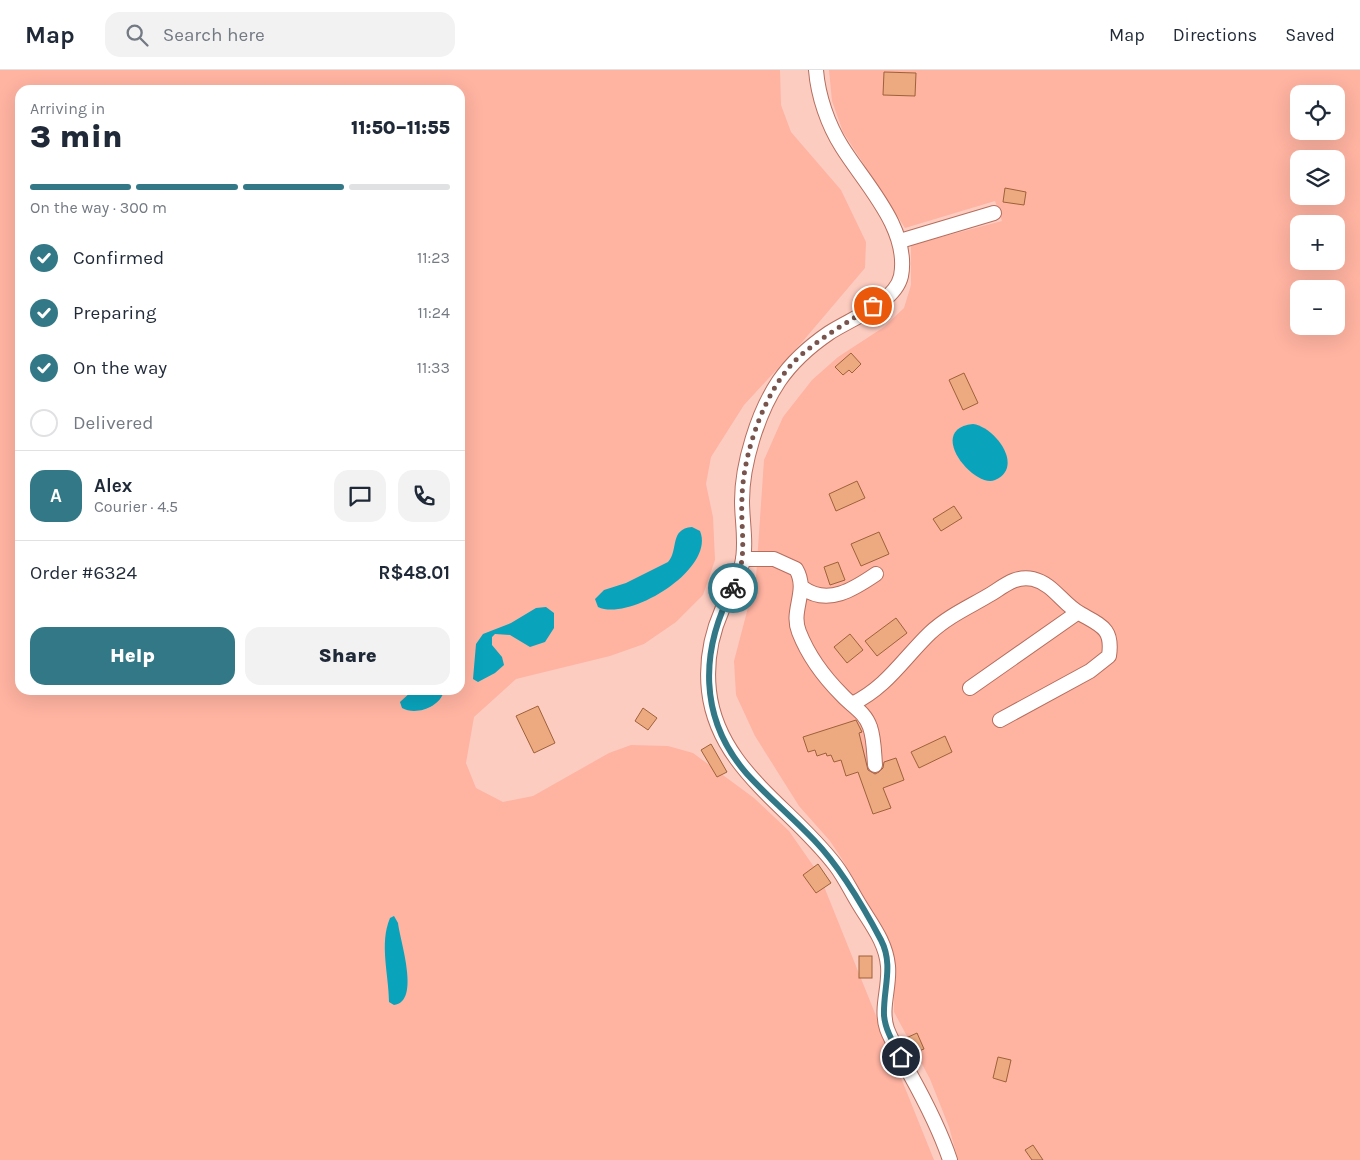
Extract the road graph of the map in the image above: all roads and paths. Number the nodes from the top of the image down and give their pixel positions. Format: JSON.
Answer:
{"nodes":[{"id":1,"x":816,"y":70,"type":"edge"},
{"id":2,"x":994,"y":213,"type":"dead end"},
{"id":3,"x":900,"y":241,"type":"junction"},
{"id":4,"x":743,"y":559,"type":"junction"},
{"id":5,"x":876,"y":574,"type":"dead end"},
{"id":6,"x":803,"y":588,"type":"junction"},
{"id":7,"x":1077,"y":613,"type":"junction"},
{"id":8,"x":970,"y":688,"type":"dead end"},
{"id":9,"x":852,"y":704,"type":"junction"},
{"id":10,"x":1000,"y":720,"type":"dead end"},
{"id":11,"x":875,"y":765,"type":"dead end"},
{"id":12,"x":950,"y":1160,"type":"edge"}],
"edges":[{"from":1,"to":3,"type":"street"},
{"from":2,"to":3,"type":"street"},
{"from":3,"to":4,"type":"street"},
{"from":4,"to":6,"type":"street"},
{"from":4,"to":12,"type":"street"},
{"from":5,"to":6,"type":"street"},
{"from":6,"to":9,"type":"street"},
{"from":7,"to":8,"type":"street"},
{"from":7,"to":9,"type":"street"},
{"from":7,"to":10,"type":"street"},
{"from":9,"to":11,"type":"street"}]}
